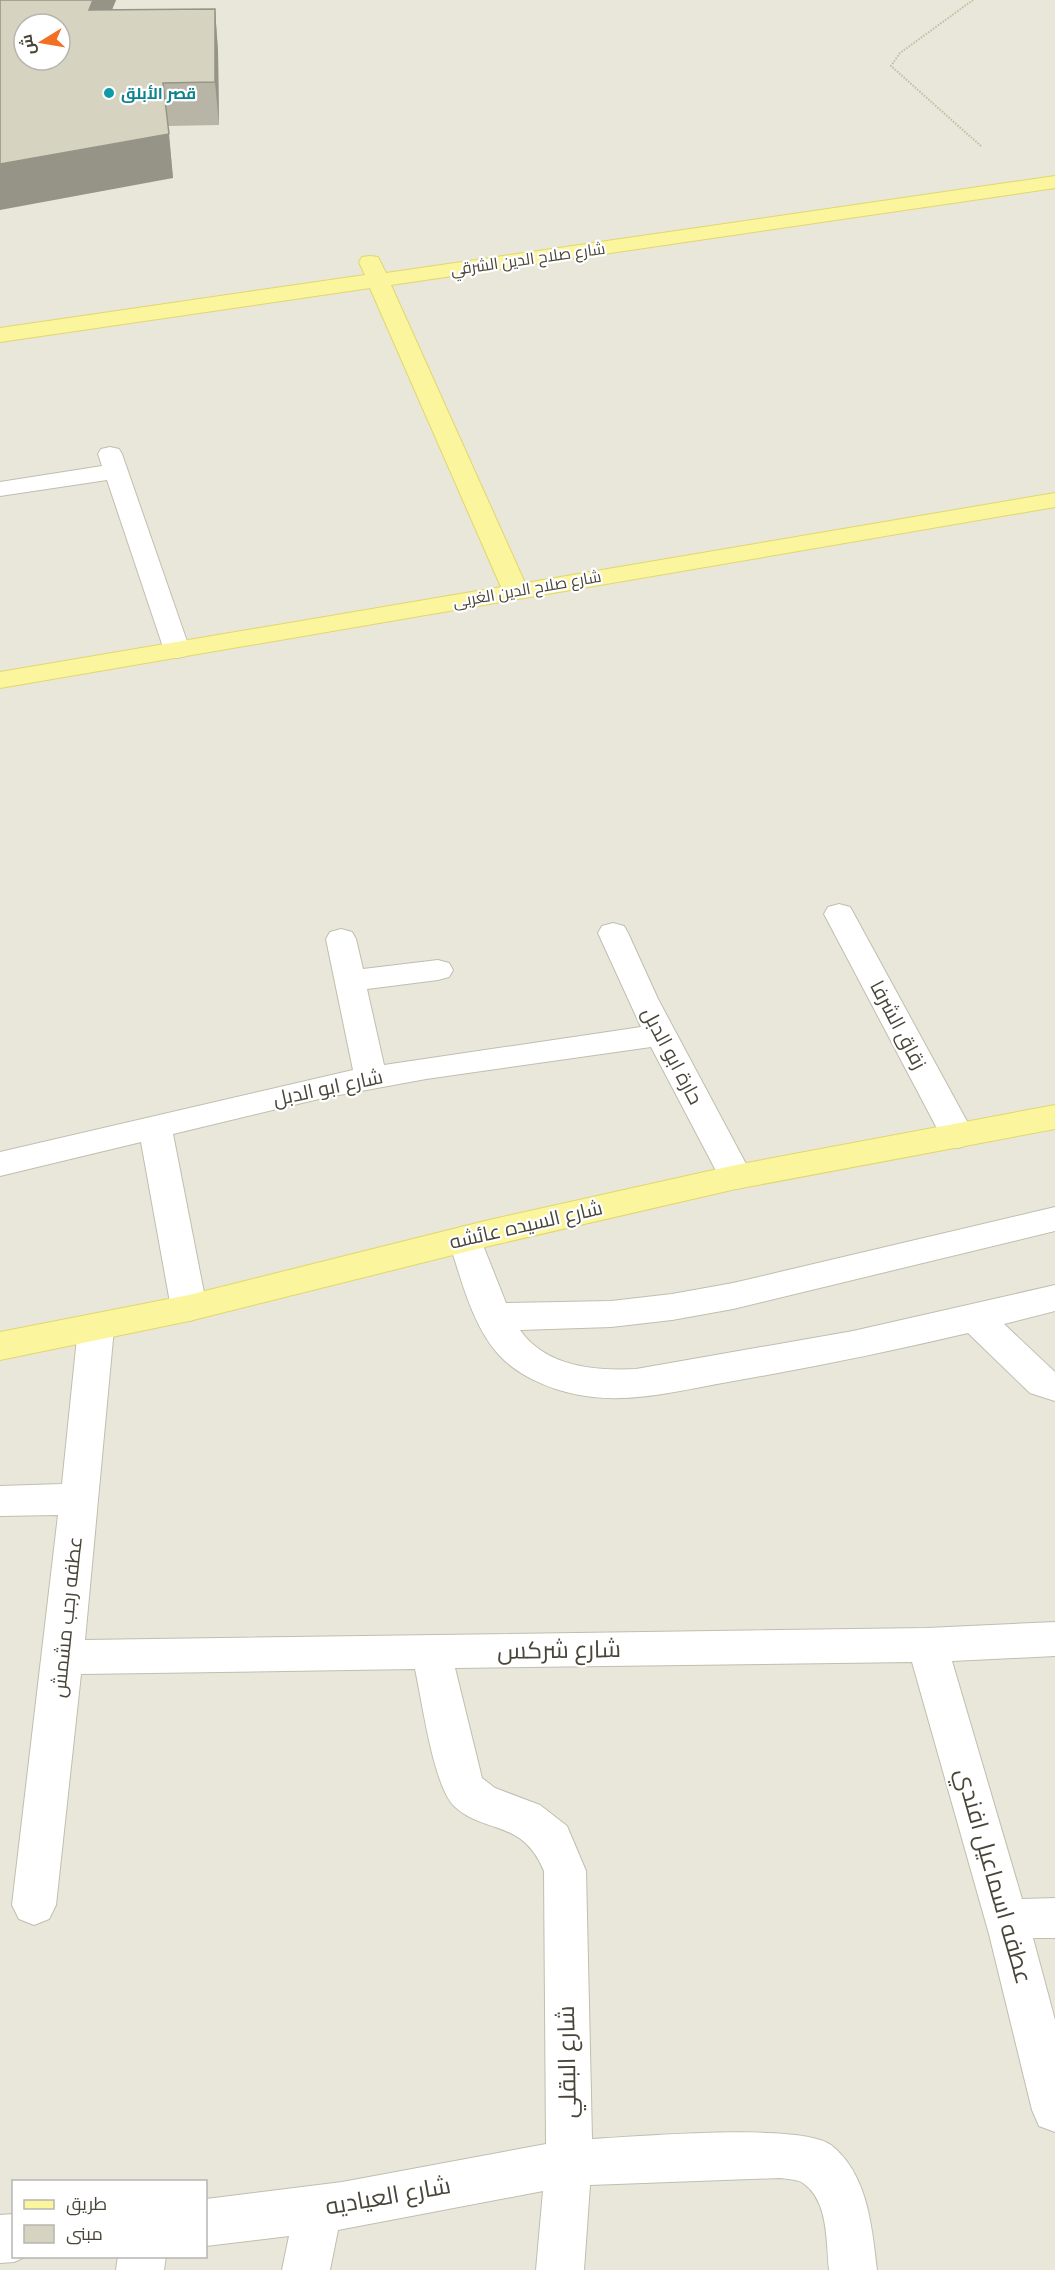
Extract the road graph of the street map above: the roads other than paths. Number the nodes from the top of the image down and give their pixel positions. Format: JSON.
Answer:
{"nodes":[{"id":1,"x":1055,"y":165,"type":"edge"},
{"id":2,"x":1055,"y":182,"type":"edge"},
{"id":3,"x":375,"y":272,"type":"junction"},
{"id":4,"x":0,"y":315,"type":"edge"},
{"id":5,"x":0,"y":335,"type":"edge"},
{"id":6,"x":0,"y":489,"type":"edge"},
{"id":7,"x":1055,"y":500,"type":"edge"},
{"id":8,"x":516,"y":591,"type":"junction"},
{"id":9,"x":177,"y":650,"type":"junction"},
{"id":10,"x":0,"y":680,"type":"edge"},
{"id":11,"x":839,"y":914,"type":"dead end"},
{"id":12,"x":613,"y":933,"type":"dead end"},
{"id":13,"x":341,"y":939,"type":"dead end"},
{"id":14,"x":438,"y":969,"type":"dead end"},
{"id":15,"x":350,"y":981,"type":"junction"},
{"id":16,"x":661,"y":1035,"type":"junction"},
{"id":17,"x":371,"y":1078,"type":"junction"},
{"id":18,"x":1055,"y":1117,"type":"edge"},
{"id":19,"x":155,"y":1128,"type":"junction"},
{"id":20,"x":958,"y":1136,"type":"junction"},
{"id":21,"x":0,"y":1164,"type":"edge"},
{"id":22,"x":736,"y":1177,"type":"junction"},
{"id":23,"x":1055,"y":1219,"type":"edge"},
{"id":24,"x":465,"y":1239,"type":"junction"},
{"id":25,"x":1055,"y":1298,"type":"edge"},
{"id":26,"x":189,"y":1308,"type":"junction"},
{"id":27,"x":494,"y":1317,"type":"junction"},
{"id":28,"x":975,"y":1318,"type":"junction"},
{"id":29,"x":96,"y":1328,"type":"junction"},
{"id":30,"x":0,"y":1346,"type":"edge"},
{"id":31,"x":1055,"y":1387,"type":"edge"},
{"id":32,"x":79,"y":1500,"type":"junction"},
{"id":33,"x":0,"y":1501,"type":"edge"},
{"id":34,"x":1055,"y":1639,"type":"edge"},
{"id":35,"x":927,"y":1645,"type":"junction"},
{"id":36,"x":431,"y":1653,"type":"junction"},
{"id":37,"x":63,"y":1658,"type":"junction"},
{"id":38,"x":34,"y":1905,"type":"dead end"},
{"id":39,"x":1055,"y":1918,"type":"edge"},
{"id":40,"x":1006,"y":1919,"type":"junction"},
{"id":41,"x":1055,"y":2110,"type":"edge"},
{"id":42,"x":569,"y":2163,"type":"junction"},
{"id":43,"x":318,"y":2209,"type":"junction"},
{"id":44,"x":207,"y":2223,"type":"edge"},
{"id":45,"x":306,"y":2270,"type":"edge"},
{"id":46,"x":560,"y":2270,"type":"edge"},
{"id":47,"x":853,"y":2270,"type":"edge"}],
"edges":[{"from":1,"to":3,"type":"main road","name":"شارع صلاح الدين الشرقي"},
{"from":2,"to":3,"type":"main road","name":"شارع صلاح الدين الشرقي"},
{"from":3,"to":4,"type":"main road","name":"شارع صلاح الدين الشرقي"},
{"from":3,"to":5,"type":"main road","name":"شارع صلاح الدين الشرقي"},
{"from":3,"to":8,"type":"main road"},
{"from":6,"to":9,"type":"street"},
{"from":7,"to":8,"type":"main road","name":"شارع صلاح الدين الغربى"},
{"from":8,"to":9,"type":"main road","name":"شارع صلاح الدين الغربى"},
{"from":9,"to":10,"type":"main road","name":"شارع صلاح الدين الغربى"},
{"from":11,"to":20,"type":"street","name":"زقاق الشرفا"},
{"from":12,"to":16,"type":"street","name":"حارة ابو الدبل"},
{"from":13,"to":15,"type":"street"},
{"from":14,"to":15,"type":"street"},
{"from":15,"to":17,"type":"street"},
{"from":16,"to":17,"type":"street","name":"شارع ابو الدبل"},
{"from":16,"to":22,"type":"street","name":"حارة ابو الدبل"},
{"from":17,"to":19,"type":"street","name":"شارع ابو الدبل"},
{"from":18,"to":20,"type":"main road","name":"شارع السيده عائشه"},
{"from":19,"to":21,"type":"street","name":"شارع ابو الدبل"},
{"from":19,"to":26,"type":"street"},
{"from":20,"to":22,"type":"main road","name":"شارع السيده عائشه"},
{"from":22,"to":24,"type":"main road","name":"شارع السيده عائشه"},
{"from":23,"to":27,"type":"street"},
{"from":24,"to":26,"type":"main road","name":"شارع السيده عائشه"},
{"from":24,"to":27,"type":"street"},
{"from":25,"to":28,"type":"street"},
{"from":26,"to":29,"type":"main road","name":"شارع السيده عائشه"},
{"from":27,"to":28,"type":"street"},
{"from":28,"to":31,"type":"street"},
{"from":29,"to":30,"type":"main road","name":"شارع السيده عائشه"},
{"from":29,"to":32,"type":"street","name":"عطفه رجب مشمش"},
{"from":32,"to":33,"type":"street"},
{"from":32,"to":37,"type":"street","name":"عطفه رجب مشمش"},
{"from":34,"to":35,"type":"street","name":"شارع شركس"},
{"from":35,"to":36,"type":"street","name":"شارع شركس"},
{"from":35,"to":40,"type":"street","name":"عطفه اسماعيل افندي"},
{"from":36,"to":37,"type":"street","name":"شارع شركس"},
{"from":36,"to":42,"type":"street","name":"شارع البقلي"},
{"from":37,"to":38,"type":"street","name":"عطفه رجب مشمش"},
{"from":39,"to":40,"type":"street"},
{"from":40,"to":41,"type":"street","name":"عطفه اسماعيل افندي"},
{"from":42,"to":43,"type":"street","name":"شارع العياديه"},
{"from":42,"to":46,"type":"street"},
{"from":42,"to":47,"type":"street"},
{"from":43,"to":44,"type":"street","name":"شارع العياديه"},
{"from":43,"to":45,"type":"street"}]}
